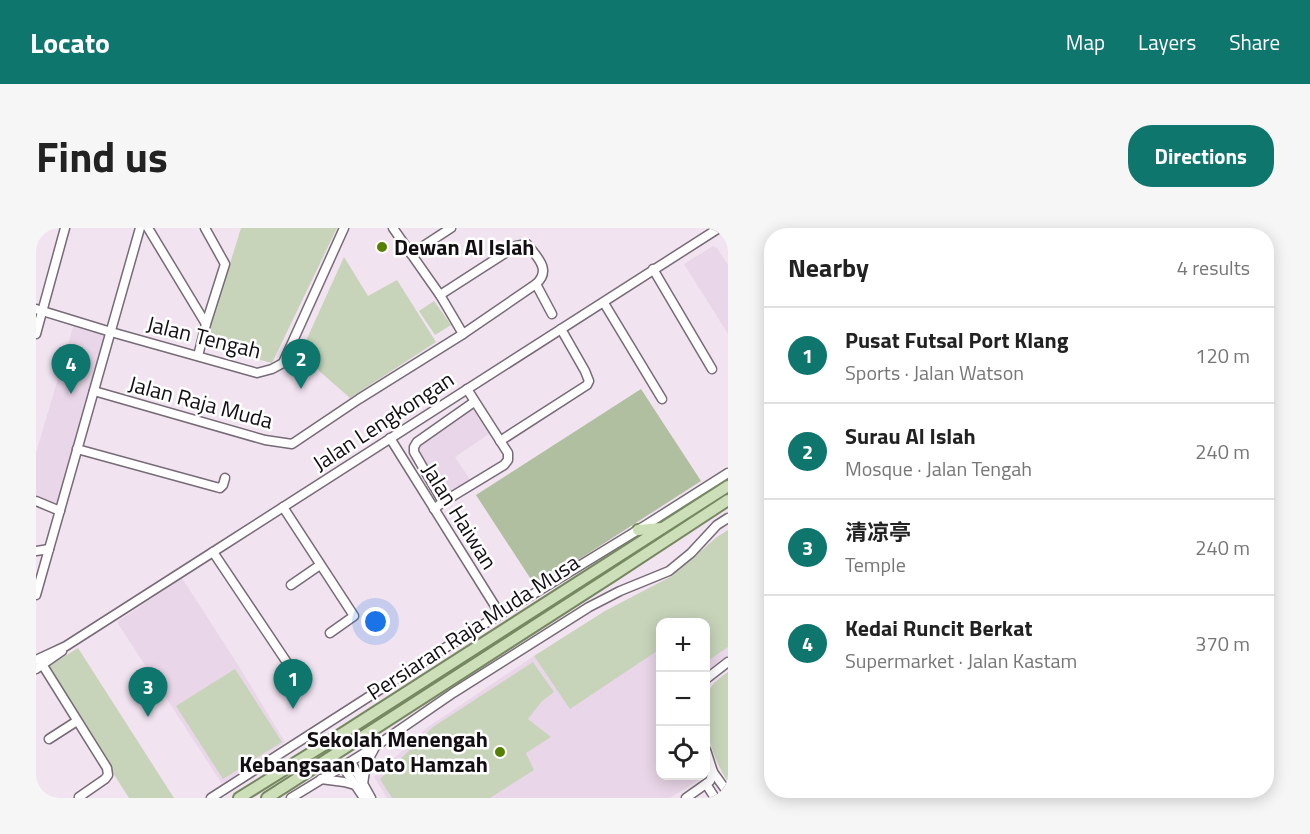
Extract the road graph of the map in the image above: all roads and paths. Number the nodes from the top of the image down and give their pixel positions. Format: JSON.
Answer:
{"nodes":[{"id":1,"x":65,"y":228,"type":"edge"},
{"id":2,"x":140,"y":228,"type":"edge"},
{"id":3,"x":148,"y":228,"type":"edge"},
{"id":4,"x":206,"y":228,"type":"edge"},
{"id":5,"x":344,"y":228,"type":"edge"},
{"id":6,"x":451,"y":228,"type":"edge"},
{"id":7,"x":719,"y":228,"type":"edge"},
{"id":8,"x":394,"y":229,"type":"edge"},
{"id":9,"x":411,"y":254,"type":"junction"},
{"id":10,"x":653,"y":269,"type":"junction"},
{"id":11,"x":536,"y":285,"type":"junction"},
{"id":12,"x":440,"y":295,"type":"junction"},
{"id":13,"x":604,"y":303,"type":"junction"},
{"id":14,"x":39,"y":310,"type":"edge"},
{"id":15,"x":552,"y":314,"type":"dead end"},
{"id":16,"x":206,"y":324,"type":"junction"},
{"id":17,"x":561,"y":329,"type":"junction"},
{"id":18,"x":111,"y":332,"type":"junction"},
{"id":19,"x":36,"y":334,"type":"edge"},
{"id":20,"x":463,"y":334,"type":"junction"},
{"id":21,"x":198,"y":356,"type":"junction"},
{"id":22,"x":712,"y":369,"type":"dead end"},
{"id":23,"x":466,"y":389,"type":"junction"},
{"id":24,"x":94,"y":391,"type":"junction"},
{"id":25,"x":662,"y":399,"type":"dead end"},
{"id":26,"x":474,"y":402,"type":"junction"},
{"id":27,"x":390,"y":438,"type":"junction"},
{"id":28,"x":500,"y":441,"type":"junction"},
{"id":29,"x":78,"y":449,"type":"junction"},
{"id":30,"x":728,"y":473,"type":"edge"},
{"id":31,"x":225,"y":478,"type":"dead end"},
{"id":32,"x":728,"y":486,"type":"edge"},
{"id":33,"x":728,"y":500,"type":"edge"},
{"id":34,"x":36,"y":501,"type":"edge"},
{"id":35,"x":443,"y":502,"type":"junction"},
{"id":36,"x":283,"y":507,"type":"junction"},
{"id":37,"x":434,"y":508,"type":"junction"},
{"id":38,"x":60,"y":511,"type":"junction"},
{"id":39,"x":728,"y":518,"type":"edge"},
{"id":40,"x":664,"y":527,"type":"junction"},
{"id":41,"x":638,"y":530,"type":"junction"},
{"id":42,"x":49,"y":549,"type":"junction"},
{"id":43,"x":36,"y":550,"type":"edge"},
{"id":44,"x":213,"y":552,"type":"junction"},
{"id":45,"x":321,"y":565,"type":"junction"},
{"id":46,"x":291,"y":585,"type":"dead end"},
{"id":47,"x":36,"y":595,"type":"edge"},
{"id":48,"x":500,"y":614,"type":"junction"},
{"id":49,"x":330,"y":633,"type":"dead end"},
{"id":50,"x":728,"y":662,"type":"edge"},
{"id":51,"x":38,"y":664,"type":"edge"},
{"id":52,"x":290,"y":667,"type":"dead end"},
{"id":53,"x":710,"y":675,"type":"edge"},
{"id":54,"x":77,"y":721,"type":"junction"},
{"id":55,"x":49,"y":740,"type":"dead end"},
{"id":56,"x":375,"y":746,"type":"junction"},
{"id":57,"x":347,"y":764,"type":"junction"},
{"id":58,"x":710,"y":764,"type":"edge"},
{"id":59,"x":713,"y":772,"type":"junction"},
{"id":60,"x":321,"y":779,"type":"junction"},
{"id":61,"x":359,"y":784,"type":"junction"},
{"id":62,"x":706,"y":784,"type":"junction"},
{"id":63,"x":728,"y":792,"type":"edge"},
{"id":64,"x":79,"y":797,"type":"edge"},
{"id":65,"x":211,"y":798,"type":"edge"},
{"id":66,"x":239,"y":798,"type":"edge"},
{"id":67,"x":267,"y":798,"type":"edge"},
{"id":68,"x":291,"y":798,"type":"edge"},
{"id":69,"x":364,"y":798,"type":"edge"},
{"id":70,"x":371,"y":798,"type":"edge"},
{"id":71,"x":686,"y":798,"type":"edge"},
{"id":72,"x":715,"y":798,"type":"edge"}],
"edges":[{"from":1,"to":14,"type":"street"},
{"from":2,"to":18,"type":"street"},
{"from":3,"to":16,"type":"street"},
{"from":4,"to":16,"type":"street"},
{"from":5,"to":21,"type":"street","name":"Jalan Tengah"},
{"from":6,"to":9,"type":"street"},
{"from":7,"to":10,"type":"street","name":"Jalan Lengkongan"},
{"from":8,"to":9,"type":"street"},
{"from":9,"to":12,"type":"street"},
{"from":10,"to":13,"type":"street","name":"Jalan Lengkongan"},
{"from":10,"to":22,"type":"street"},
{"from":11,"to":12,"type":"street"},
{"from":11,"to":15,"type":"street"},
{"from":11,"to":20,"type":"street","name":"Jalan Raja Muda"},
{"from":12,"to":20,"type":"street"},
{"from":13,"to":17,"type":"street","name":"Jalan Lengkongan"},
{"from":13,"to":25,"type":"street"},
{"from":14,"to":18,"type":"street","name":"Jalan Tengah"},
{"from":14,"to":19,"type":"street"},
{"from":16,"to":21,"type":"street"},
{"from":17,"to":23,"type":"street","name":"Jalan Lengkongan"},
{"from":17,"to":28,"type":"street"},
{"from":18,"to":21,"type":"street","name":"Jalan Tengah"},
{"from":18,"to":24,"type":"street"},
{"from":20,"to":24,"type":"street","name":"Jalan Raja Muda"},
{"from":23,"to":26,"type":"street"},
{"from":23,"to":27,"type":"street","name":"Jalan Lengkongan"},
{"from":24,"to":29,"type":"street"},
{"from":26,"to":28,"type":"street"},
{"from":26,"to":35,"type":"street"},
{"from":27,"to":36,"type":"street","name":"Jalan Lengkongan"},
{"from":27,"to":37,"type":"street","name":"Jalan Haiwan"},
{"from":28,"to":35,"type":"street"},
{"from":29,"to":31,"type":"street"},
{"from":29,"to":38,"type":"street"},
{"from":30,"to":41,"type":"street"},
{"from":32,"to":40,"type":"main road","name":"Persiaran Raja Muda Musa"},
{"from":33,"to":67,"type":"main road","name":"Persiaran Raja Muda Musa"},
{"from":34,"to":38,"type":"street"},
{"from":35,"to":37,"type":"street"},
{"from":36,"to":44,"type":"street","name":"Jalan Lengkongan"},
{"from":36,"to":45,"type":"street"},
{"from":37,"to":48,"type":"street","name":"Jalan Haiwan"},
{"from":38,"to":42,"type":"street"},
{"from":39,"to":56,"type":"street"},
{"from":40,"to":41,"type":"main road"},
{"from":40,"to":66,"type":"main road","name":"Persiaran Raja Muda Musa"},
{"from":41,"to":48,"type":"street"},
{"from":42,"to":43,"type":"street"},
{"from":42,"to":47,"type":"street"},
{"from":44,"to":51,"type":"street","name":"Jalan Lengkongan"},
{"from":44,"to":52,"type":"street"},
{"from":45,"to":46,"type":"street"},
{"from":45,"to":49,"type":"street"},
{"from":48,"to":65,"type":"street"},
{"from":50,"to":53,"type":"street"},
{"from":51,"to":54,"type":"street"},
{"from":54,"to":55,"type":"street"},
{"from":54,"to":64,"type":"street"},
{"from":56,"to":57,"type":"street"},
{"from":56,"to":61,"type":"street"},
{"from":57,"to":60,"type":"street"},
{"from":57,"to":61,"type":"street"},
{"from":58,"to":59,"type":"street"},
{"from":59,"to":62,"type":"street"},
{"from":59,"to":63,"type":"street"},
{"from":60,"to":61,"type":"street"},
{"from":60,"to":68,"type":"street"},
{"from":61,"to":69,"type":"street"},
{"from":61,"to":70,"type":"street"},
{"from":62,"to":71,"type":"street"},
{"from":62,"to":72,"type":"street"}]}
